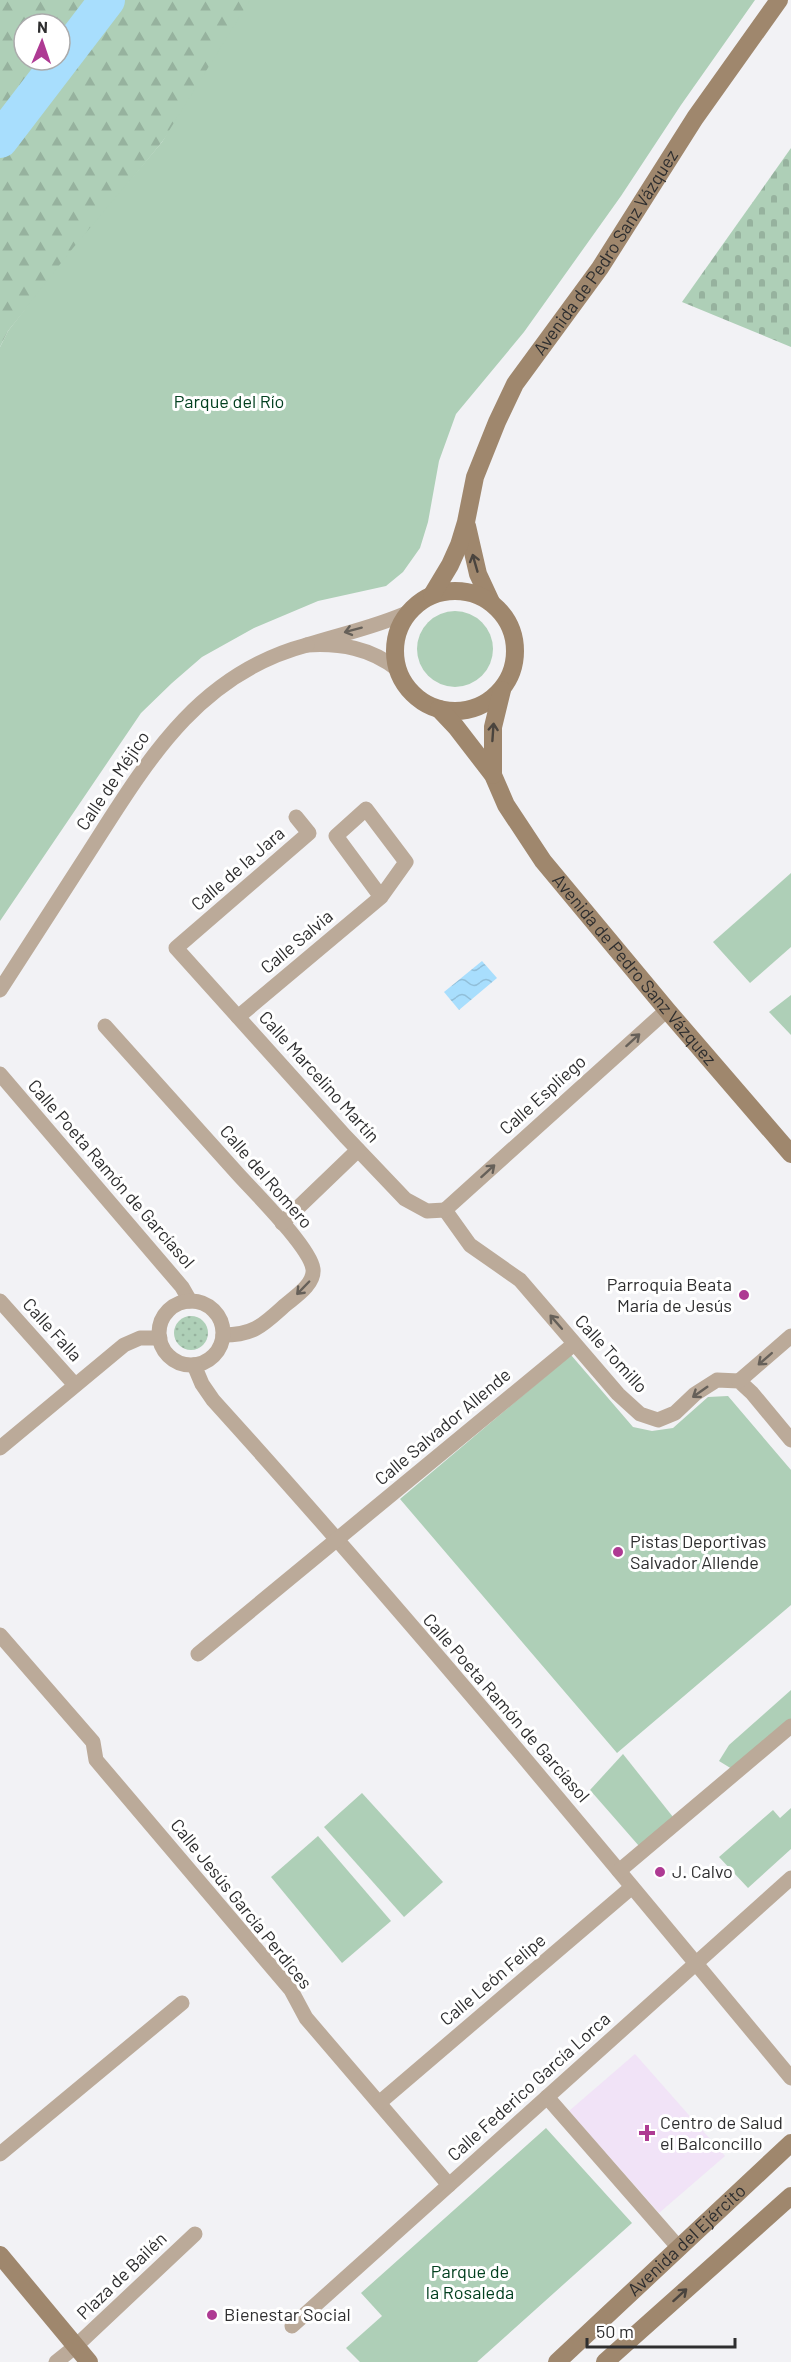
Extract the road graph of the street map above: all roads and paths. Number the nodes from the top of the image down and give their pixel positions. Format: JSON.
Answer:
{"nodes":[{"id":1,"x":779,"y":0,"type":"edge"},
{"id":2,"x":466,"y":522,"type":"junction"},
{"id":3,"x":432,"y":595,"type":"junction"},
{"id":4,"x":491,"y":602,"type":"junction"},
{"id":5,"x":409,"y":612,"type":"junction"},
{"id":6,"x":307,"y":645,"type":"junction"},
{"id":7,"x":397,"y":669,"type":"junction"},
{"id":8,"x":502,"y":690,"type":"junction"},
{"id":9,"x":439,"y":709,"type":"junction"},
{"id":10,"x":493,"y":775,"type":"junction"},
{"id":11,"x":296,"y":817,"type":"dead end"},
{"id":12,"x":381,"y":897,"type":"junction"},
{"id":13,"x":176,"y":948,"type":"joint"},
{"id":14,"x":0,"y":990,"type":"edge"},
{"id":15,"x":667,"y":1010,"type":"junction"},
{"id":16,"x":238,"y":1017,"type":"junction"},
{"id":17,"x":105,"y":1026,"type":"dead end"},
{"id":18,"x":0,"y":1074,"type":"edge"},
{"id":19,"x":358,"y":1150,"type":"junction"},
{"id":20,"x":791,"y":1154,"type":"edge"},
{"id":21,"x":445,"y":1210,"type":"junction"},
{"id":22,"x":282,"y":1223,"type":"junction"},
{"id":23,"x":0,"y":1301,"type":"edge"},
{"id":24,"x":190,"y":1301,"type":"junction"},
{"id":25,"x":223,"y":1335,"type":"junction"},
{"id":26,"x":791,"y":1336,"type":"edge"},
{"id":27,"x":160,"y":1338,"type":"junction"},
{"id":28,"x":574,"y":1344,"type":"junction"},
{"id":29,"x":194,"y":1365,"type":"junction"},
{"id":30,"x":738,"y":1381,"type":"junction"},
{"id":31,"x":75,"y":1385,"type":"junction"},
{"id":32,"x":791,"y":1440,"type":"edge"},
{"id":33,"x":0,"y":1448,"type":"edge"},
{"id":34,"x":337,"y":1541,"type":"junction"},
{"id":35,"x":3,"y":1644,"type":"edge"},
{"id":36,"x":198,"y":1654,"type":"dead end"},
{"id":37,"x":791,"y":1726,"type":"edge"},
{"id":38,"x":619,"y":1871,"type":"junction"},
{"id":39,"x":791,"y":1878,"type":"edge"},
{"id":40,"x":632,"y":1887,"type":"junction"},
{"id":41,"x":696,"y":1963,"type":"junction"},
{"id":42,"x":182,"y":2003,"type":"dead end"},
{"id":43,"x":791,"y":2078,"type":"edge"},
{"id":44,"x":547,"y":2097,"type":"junction"},
{"id":45,"x":379,"y":2103,"type":"junction"},
{"id":46,"x":791,"y":2144,"type":"edge"},
{"id":47,"x":0,"y":2154,"type":"edge"},
{"id":48,"x":449,"y":2185,"type":"junction"},
{"id":49,"x":791,"y":2196,"type":"edge"},
{"id":50,"x":195,"y":2234,"type":"dead end"},
{"id":51,"x":679,"y":2248,"type":"junction"},
{"id":52,"x":0,"y":2255,"type":"edge"},
{"id":53,"x":292,"y":2326,"type":"dead end"},
{"id":54,"x":76,"y":2346,"type":"junction"},
{"id":55,"x":56,"y":2362,"type":"edge"},
{"id":56,"x":89,"y":2362,"type":"edge"},
{"id":57,"x":557,"y":2362,"type":"edge"},
{"id":58,"x":605,"y":2362,"type":"edge"}],
"edges":[{"from":1,"to":2,"type":"street","name":"Avenida de Pedro Sanz Vázquez"},
{"from":2,"to":3,"type":"street","name":"Avenida de Pedro Sanz Vázquez"},
{"from":4,"to":2,"type":"street","name":"Avenida de Pedro Sanz Vázquez","one_way":true},
{"from":3,"to":4,"type":"street"},
{"from":3,"to":5,"type":"street"},
{"from":4,"to":8,"type":"street"},
{"from":5,"to":6,"type":"street","name":"Calle de Méjico","one_way":true},
{"from":5,"to":7,"type":"street"},
{"from":6,"to":7,"type":"street","name":"Calle de Méjico"},
{"from":6,"to":14,"type":"street","name":"Calle de Méjico"},
{"from":7,"to":9,"type":"street"},
{"from":8,"to":9,"type":"street"},
{"from":10,"to":8,"type":"street","name":"Avenida de Pedro Sanz Vázquez","one_way":true},
{"from":9,"to":10,"type":"street","name":"Avenida de Pedro Sanz Vázquez"},
{"from":10,"to":15,"type":"street","name":"Avenida de Pedro Sanz Vázquez"},
{"from":11,"to":13,"type":"street","name":"Calle de la Jara"},
{"from":12,"to":12,"type":"street","name":"Calle Salvia"},
{"from":12,"to":16,"type":"street","name":"Calle Salvia"},
{"from":13,"to":16,"type":"street","name":"Calle Marcelino Martín"},
{"from":15,"to":20,"type":"street","name":"Avenida de Pedro Sanz Vázquez"},
{"from":21,"to":15,"type":"street","name":"Calle Espliego","one_way":true},
{"from":16,"to":19,"type":"street","name":"Calle Marcelino Martín"},
{"from":17,"to":22,"type":"street","name":"Calle del Romero"},
{"from":18,"to":24,"type":"street","name":"Calle Poeta Ramón de Garcíasol"},
{"from":19,"to":21,"type":"street","name":"Calle Marcelino Martín"},
{"from":19,"to":22,"type":"street"},
{"from":28,"to":21,"type":"street","name":"Calle Tomillo","one_way":true},
{"from":22,"to":25,"type":"street","name":"Calle del Romero","one_way":true},
{"from":23,"to":31,"type":"street","name":"Calle Falla"},
{"from":24,"to":25,"type":"street"},
{"from":24,"to":27,"type":"street"},
{"from":25,"to":29,"type":"street"},
{"from":26,"to":30,"type":"street","one_way":true},
{"from":27,"to":29,"type":"street"},
{"from":27,"to":31,"type":"street"},
{"from":30,"to":28,"type":"street","name":"Calle Tomillo","one_way":true},
{"from":28,"to":34,"type":"street","name":"Calle Salvador Allende"},
{"from":29,"to":34,"type":"street","name":"Calle Poeta Ramón de Garcíasol"},
{"from":30,"to":32,"type":"street"},
{"from":31,"to":33,"type":"street"},
{"from":34,"to":36,"type":"street","name":"Calle Salvador Allende"},
{"from":34,"to":38,"type":"street","name":"Calle Poeta Ramón de Garcíasol"},
{"from":35,"to":45,"type":"street","name":"Calle Jesús García Perdices"},
{"from":37,"to":38,"type":"street"},
{"from":38,"to":40,"type":"street","name":"Calle Poeta Ramón de Garcíasol"},
{"from":39,"to":41,"type":"street","name":"Calle Federico García Lorca"},
{"from":40,"to":41,"type":"street","name":"Calle Poeta Ramón de Garcíasol"},
{"from":40,"to":45,"type":"street","name":"Calle León Felipe"},
{"from":41,"to":43,"type":"street","name":"Calle Poeta Ramón de Garcíasol"},
{"from":41,"to":44,"type":"street","name":"Calle Federico García Lorca"},
{"from":42,"to":47,"type":"street"},
{"from":44,"to":48,"type":"street","name":"Calle Federico García Lorca"},
{"from":44,"to":51,"type":"street"},
{"from":45,"to":48,"type":"street","name":"Calle Jesús García Perdices"},
{"from":46,"to":51,"type":"street","name":"Avenida del Ejército"},
{"from":48,"to":53,"type":"street","name":"Calle Federico García Lorca"},
{"from":58,"to":49,"type":"street","name":"Avenida del Ejército","one_way":true},
{"from":50,"to":54,"type":"street","name":"Plaza de Bailén"},
{"from":51,"to":57,"type":"street","name":"Avenida del Ejército"},
{"from":52,"to":54,"type":"street"},
{"from":54,"to":55,"type":"street","name":"Plaza de Bailén"},
{"from":54,"to":56,"type":"street"}]}
